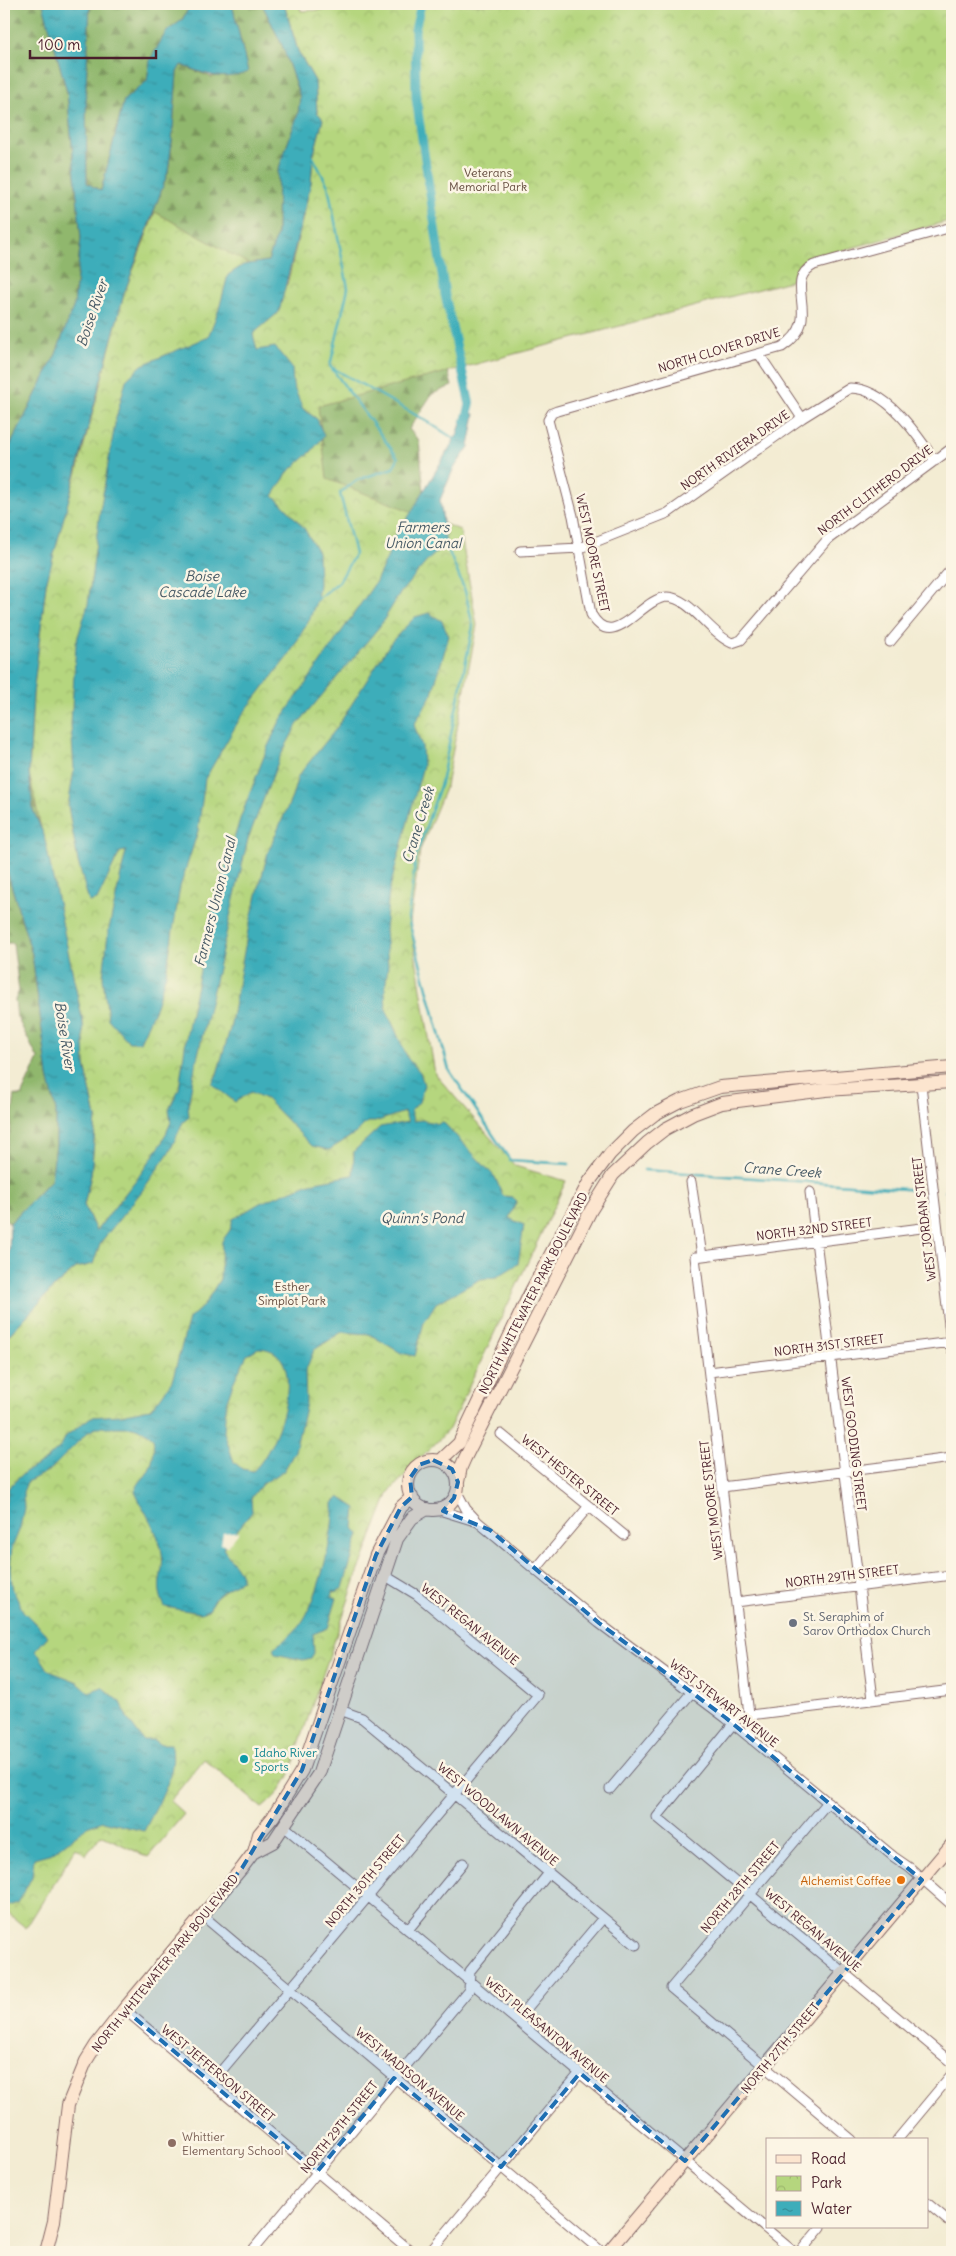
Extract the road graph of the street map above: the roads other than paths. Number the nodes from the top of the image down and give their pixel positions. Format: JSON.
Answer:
{"nodes":[{"id":1,"x":952,"y":227,"type":"edge"},
{"id":2,"x":759,"y":354,"type":"junction"},
{"id":3,"x":550,"y":416,"type":"joint"},
{"id":4,"x":802,"y":418,"type":"junction"},
{"id":5,"x":952,"y":448,"type":"edge"},
{"id":6,"x":935,"y":461,"type":"junction"},
{"id":7,"x":580,"y":548,"type":"junction"},
{"id":8,"x":520,"y":551,"type":"dead end"},
{"id":9,"x":952,"y":568,"type":"edge"},
{"id":10,"x":890,"y":642,"type":"dead end"},
{"id":11,"x":735,"y":643,"type":"joint"},
{"id":12,"x":952,"y":1067,"type":"edge"},
{"id":13,"x":952,"y":1082,"type":"edge"},
{"id":14,"x":921,"y":1085,"type":"junction"},
{"id":15,"x":691,"y":1182,"type":"dead end"},
{"id":16,"x":810,"y":1192,"type":"dead end"},
{"id":17,"x":937,"y":1226,"type":"junction"},
{"id":18,"x":817,"y":1242,"type":"junction"},
{"id":19,"x":698,"y":1257,"type":"junction"},
{"id":20,"x":952,"y":1345,"type":"edge"},
{"id":21,"x":831,"y":1357,"type":"junction"},
{"id":22,"x":709,"y":1372,"type":"junction"},
{"id":23,"x":501,"y":1434,"type":"dead end"},
{"id":24,"x":952,"y":1458,"type":"edge"},
{"id":25,"x":440,"y":1461,"type":"junction"},
{"id":26,"x":845,"y":1472,"type":"junction"},
{"id":27,"x":458,"y":1487,"type":"junction"},
{"id":28,"x":722,"y":1487,"type":"junction"},
{"id":29,"x":412,"y":1497,"type":"junction"},
{"id":30,"x":589,"y":1506,"type":"junction"},
{"id":31,"x":431,"y":1509,"type":"junction"},
{"id":32,"x":478,"y":1522,"type":"junction"},
{"id":33,"x":624,"y":1535,"type":"dead end"},
{"id":34,"x":536,"y":1569,"type":"junction"},
{"id":35,"x":384,"y":1575,"type":"junction"},
{"id":36,"x":952,"y":1575,"type":"edge"},
{"id":37,"x":859,"y":1586,"type":"junction"},
{"id":38,"x":736,"y":1602,"type":"junction"},
{"id":39,"x":952,"y":1690,"type":"edge"},
{"id":40,"x":692,"y":1692,"type":"junction"},
{"id":41,"x":538,"y":1695,"type":"joint"},
{"id":42,"x":873,"y":1699,"type":"junction"},
{"id":43,"x":340,"y":1710,"type":"junction"},
{"id":44,"x":749,"y":1714,"type":"junction"},
{"id":45,"x":726,"y":1718,"type":"junction"},
{"id":46,"x":733,"y":1724,"type":"junction"},
{"id":47,"x":752,"y":1740,"type":"junction"},
{"id":48,"x":610,"y":1789,"type":"dead end"},
{"id":49,"x":454,"y":1794,"type":"junction"},
{"id":50,"x":828,"y":1802,"type":"junction"},
{"id":51,"x":285,"y":1827,"type":"junction"},
{"id":52,"x":952,"y":1844,"type":"edge"},
{"id":53,"x":254,"y":1852,"type":"junction"},
{"id":54,"x":463,"y":1863,"type":"dead end"},
{"id":55,"x":549,"y":1873,"type":"junction"},
{"id":56,"x":922,"y":1880,"type":"junction"},
{"id":57,"x":750,"y":1894,"type":"junction"},
{"id":58,"x":368,"y":1896,"type":"junction"},
{"id":59,"x":952,"y":1905,"type":"edge"},
{"id":60,"x":202,"y":1915,"type":"junction"},
{"id":61,"x":603,"y":1918,"type":"junction"},
{"id":62,"x":408,"y":1930,"type":"junction"},
{"id":63,"x":636,"y":1945,"type":"dead end"},
{"id":64,"x":844,"y":1973,"type":"junction"},
{"id":65,"x":470,"y":1982,"type":"junction"},
{"id":66,"x":290,"y":1990,"type":"junction"},
{"id":67,"x":124,"y":2009,"type":"junction"},
{"id":68,"x":517,"y":2020,"type":"junction"},
{"id":69,"x":952,"y":2063,"type":"edge"},
{"id":70,"x":765,"y":2067,"type":"junction"},
{"id":71,"x":580,"y":2073,"type":"junction"},
{"id":72,"x":952,"y":2074,"type":"edge"},
{"id":73,"x":394,"y":2078,"type":"junction"},
{"id":74,"x":211,"y":2083,"type":"junction"},
{"id":75,"x":850,"y":2138,"type":"edge"},
{"id":76,"x":899,"y":2138,"type":"edge"},
{"id":77,"x":685,"y":2161,"type":"junction"},
{"id":78,"x":501,"y":2167,"type":"junction"},
{"id":79,"x":317,"y":2172,"type":"junction"},
{"id":80,"x":928,"y":2204,"type":"edge"},
{"id":81,"x":952,"y":2224,"type":"edge"},
{"id":82,"x":821,"y":2228,"type":"edge"},
{"id":83,"x":46,"y":2252,"type":"edge"},
{"id":84,"x":251,"y":2252,"type":"edge"},
{"id":85,"x":412,"y":2252,"type":"edge"},
{"id":86,"x":430,"y":2252,"type":"edge"},
{"id":87,"x":602,"y":2252,"type":"edge"},
{"id":88,"x":608,"y":2252,"type":"edge"},
{"id":89,"x":794,"y":2252,"type":"edge"},
{"id":90,"x":800,"y":2252,"type":"edge"}],
"edges":[{"from":1,"to":2,"type":"street","name":"NORTH CLOVER DRIVE"},
{"from":2,"to":3,"type":"street","name":"NORTH CLOVER DRIVE"},
{"from":2,"to":4,"type":"street"},
{"from":3,"to":7,"type":"street","name":"WEST MOORE STREET"},
{"from":4,"to":6,"type":"street","name":"NORTH RIVIERA DRIVE"},
{"from":4,"to":7,"type":"street","name":"NORTH RIVIERA DRIVE"},
{"from":5,"to":6,"type":"street","name":"NORTH CLITHERO DRIVE"},
{"from":6,"to":11,"type":"street","name":"NORTH CLITHERO DRIVE"},
{"from":7,"to":8,"type":"street","name":"NORTH RIVIERA DRIVE"},
{"from":7,"to":11,"type":"street","name":"WEST MOORE STREET"},
{"from":9,"to":10,"type":"street"},
{"from":12,"to":25,"type":"street","name":"NORTH WHITEWATER PARK BOULEVARD"},
{"from":13,"to":14,"type":"street","name":"NORTH WHITEWATER PARK BOULEVARD"},
{"from":14,"to":17,"type":"street","name":"WEST JORDAN STREET"},
{"from":14,"to":27,"type":"street","name":"NORTH WHITEWATER PARK BOULEVARD"},
{"from":15,"to":19,"type":"street","name":"WEST MOORE STREET"},
{"from":16,"to":18,"type":"street","name":"WEST GOODING STREET"},
{"from":17,"to":18,"type":"street","name":"NORTH 32ND STREET"},
{"from":17,"to":20,"type":"street","name":"WEST JORDAN STREET"},
{"from":18,"to":19,"type":"street","name":"NORTH 32ND STREET"},
{"from":18,"to":21,"type":"street","name":"WEST GOODING STREET"},
{"from":19,"to":22,"type":"street","name":"WEST MOORE STREET"},
{"from":20,"to":21,"type":"street","name":"NORTH 31ST STREET"},
{"from":21,"to":22,"type":"street","name":"NORTH 31ST STREET"},
{"from":21,"to":26,"type":"street","name":"WEST GOODING STREET"},
{"from":22,"to":28,"type":"street","name":"WEST MOORE STREET"},
{"from":23,"to":30,"type":"street","name":"WEST HESTER STREET"},
{"from":24,"to":26,"type":"street"},
{"from":25,"to":27,"type":"street"},
{"from":25,"to":29,"type":"street"},
{"from":26,"to":28,"type":"street"},
{"from":26,"to":37,"type":"street","name":"WEST GOODING STREET"},
{"from":27,"to":31,"type":"street"},
{"from":27,"to":32,"type":"street","name":"WEST STEWART AVENUE"},
{"from":28,"to":38,"type":"street","name":"WEST MOORE STREET"},
{"from":29,"to":31,"type":"street"},
{"from":29,"to":53,"type":"street","name":"NORTH WHITEWATER PARK BOULEVARD"},
{"from":30,"to":33,"type":"street","name":"WEST HESTER STREET"},
{"from":30,"to":34,"type":"street"},
{"from":31,"to":32,"type":"street","name":"WEST STEWART AVENUE"},
{"from":31,"to":35,"type":"street","name":"NORTH WHITEWATER PARK BOULEVARD"},
{"from":32,"to":34,"type":"street","name":"WEST STEWART AVENUE"},
{"from":34,"to":40,"type":"street","name":"WEST STEWART AVENUE"},
{"from":35,"to":41,"type":"street","name":"WEST REGAN AVENUE"},
{"from":35,"to":43,"type":"street","name":"NORTH WHITEWATER PARK BOULEVARD"},
{"from":36,"to":37,"type":"street","name":"NORTH 29TH STREET"},
{"from":37,"to":38,"type":"street","name":"NORTH 29TH STREET"},
{"from":37,"to":42,"type":"street","name":"WEST GOODING STREET"},
{"from":38,"to":44,"type":"street","name":"WEST MOORE STREET"},
{"from":39,"to":42,"type":"street"},
{"from":40,"to":45,"type":"street","name":"WEST STEWART AVENUE"},
{"from":40,"to":48,"type":"street"},
{"from":41,"to":49,"type":"street","name":"NORTH 30TH STREET"},
{"from":42,"to":44,"type":"street"},
{"from":43,"to":49,"type":"street","name":"WEST WOODLAWN AVENUE"},
{"from":43,"to":51,"type":"street","name":"NORTH WHITEWATER PARK BOULEVARD"},
{"from":44,"to":45,"type":"street"},
{"from":44,"to":47,"type":"street","name":"WEST MOORE STREET"},
{"from":45,"to":46,"type":"street","name":"WEST STEWART AVENUE"},
{"from":46,"to":47,"type":"street","name":"WEST STEWART AVENUE"},
{"from":46,"to":57,"type":"street","name":"WEST REGAN AVENUE"},
{"from":47,"to":50,"type":"street","name":"WEST STEWART AVENUE"},
{"from":49,"to":55,"type":"street","name":"WEST WOODLAWN AVENUE"},
{"from":49,"to":58,"type":"street","name":"NORTH 30TH STREET"},
{"from":50,"to":56,"type":"street","name":"WEST STEWART AVENUE"},
{"from":50,"to":57,"type":"street","name":"NORTH 28TH STREET"},
{"from":51,"to":53,"type":"street","name":"NORTH WHITEWATER PARK BOULEVARD"},
{"from":51,"to":58,"type":"street","name":"WEST PLEASANTON AVENUE"},
{"from":52,"to":56,"type":"street","name":"NORTH 27TH STREET"},
{"from":53,"to":60,"type":"street","name":"NORTH WHITEWATER PARK BOULEVARD"},
{"from":54,"to":62,"type":"street"},
{"from":55,"to":61,"type":"street","name":"WEST WOODLAWN AVENUE"},
{"from":55,"to":65,"type":"street","name":"NORTH 29TH STREET"},
{"from":56,"to":59,"type":"street","name":"WEST STEWART AVENUE"},
{"from":56,"to":64,"type":"street","name":"NORTH 27TH STREET"},
{"from":57,"to":64,"type":"street","name":"WEST REGAN AVENUE"},
{"from":57,"to":70,"type":"street","name":"NORTH 28TH STREET"},
{"from":58,"to":62,"type":"street","name":"WEST PLEASANTON AVENUE"},
{"from":58,"to":66,"type":"street","name":"NORTH 30TH STREET"},
{"from":60,"to":66,"type":"street","name":"WEST MADISON AVENUE"},
{"from":60,"to":67,"type":"street","name":"NORTH WHITEWATER PARK BOULEVARD"},
{"from":61,"to":63,"type":"street","name":"WEST WOODLAWN AVENUE"},
{"from":61,"to":68,"type":"street"},
{"from":62,"to":65,"type":"street","name":"WEST PLEASANTON AVENUE"},
{"from":64,"to":69,"type":"street","name":"WEST REGAN AVENUE"},
{"from":64,"to":70,"type":"street","name":"NORTH 27TH STREET"},
{"from":65,"to":68,"type":"street","name":"WEST PLEASANTON AVENUE"},
{"from":65,"to":73,"type":"street","name":"NORTH 29TH STREET"},
{"from":66,"to":73,"type":"street","name":"WEST MADISON AVENUE"},
{"from":66,"to":74,"type":"street","name":"NORTH 30TH STREET"},
{"from":67,"to":74,"type":"street","name":"WEST JEFFERSON STREET"},
{"from":67,"to":83,"type":"street","name":"NORTH WHITEWATER PARK BOULEVARD"},
{"from":68,"to":71,"type":"street","name":"WEST PLEASANTON AVENUE"},
{"from":70,"to":75,"type":"street"},
{"from":70,"to":77,"type":"street","name":"NORTH 27TH STREET"},
{"from":71,"to":77,"type":"street","name":"WEST PLEASANTON AVENUE"},
{"from":71,"to":78,"type":"street"},
{"from":72,"to":76,"type":"street"},
{"from":73,"to":78,"type":"street","name":"WEST MADISON AVENUE"},
{"from":73,"to":79,"type":"street","name":"NORTH 29TH STREET"},
{"from":74,"to":79,"type":"street","name":"WEST JEFFERSON STREET"},
{"from":77,"to":88,"type":"street","name":"NORTH 27TH STREET"},
{"from":77,"to":89,"type":"street","name":"WEST PLEASANTON AVENUE"},
{"from":78,"to":86,"type":"street"},
{"from":78,"to":87,"type":"street","name":"WEST MADISON AVENUE"},
{"from":79,"to":84,"type":"street","name":"NORTH 29TH STREET"},
{"from":79,"to":85,"type":"street","name":"WEST JEFFERSON STREET"},
{"from":80,"to":81,"type":"street"},
{"from":82,"to":90,"type":"street"}]}
